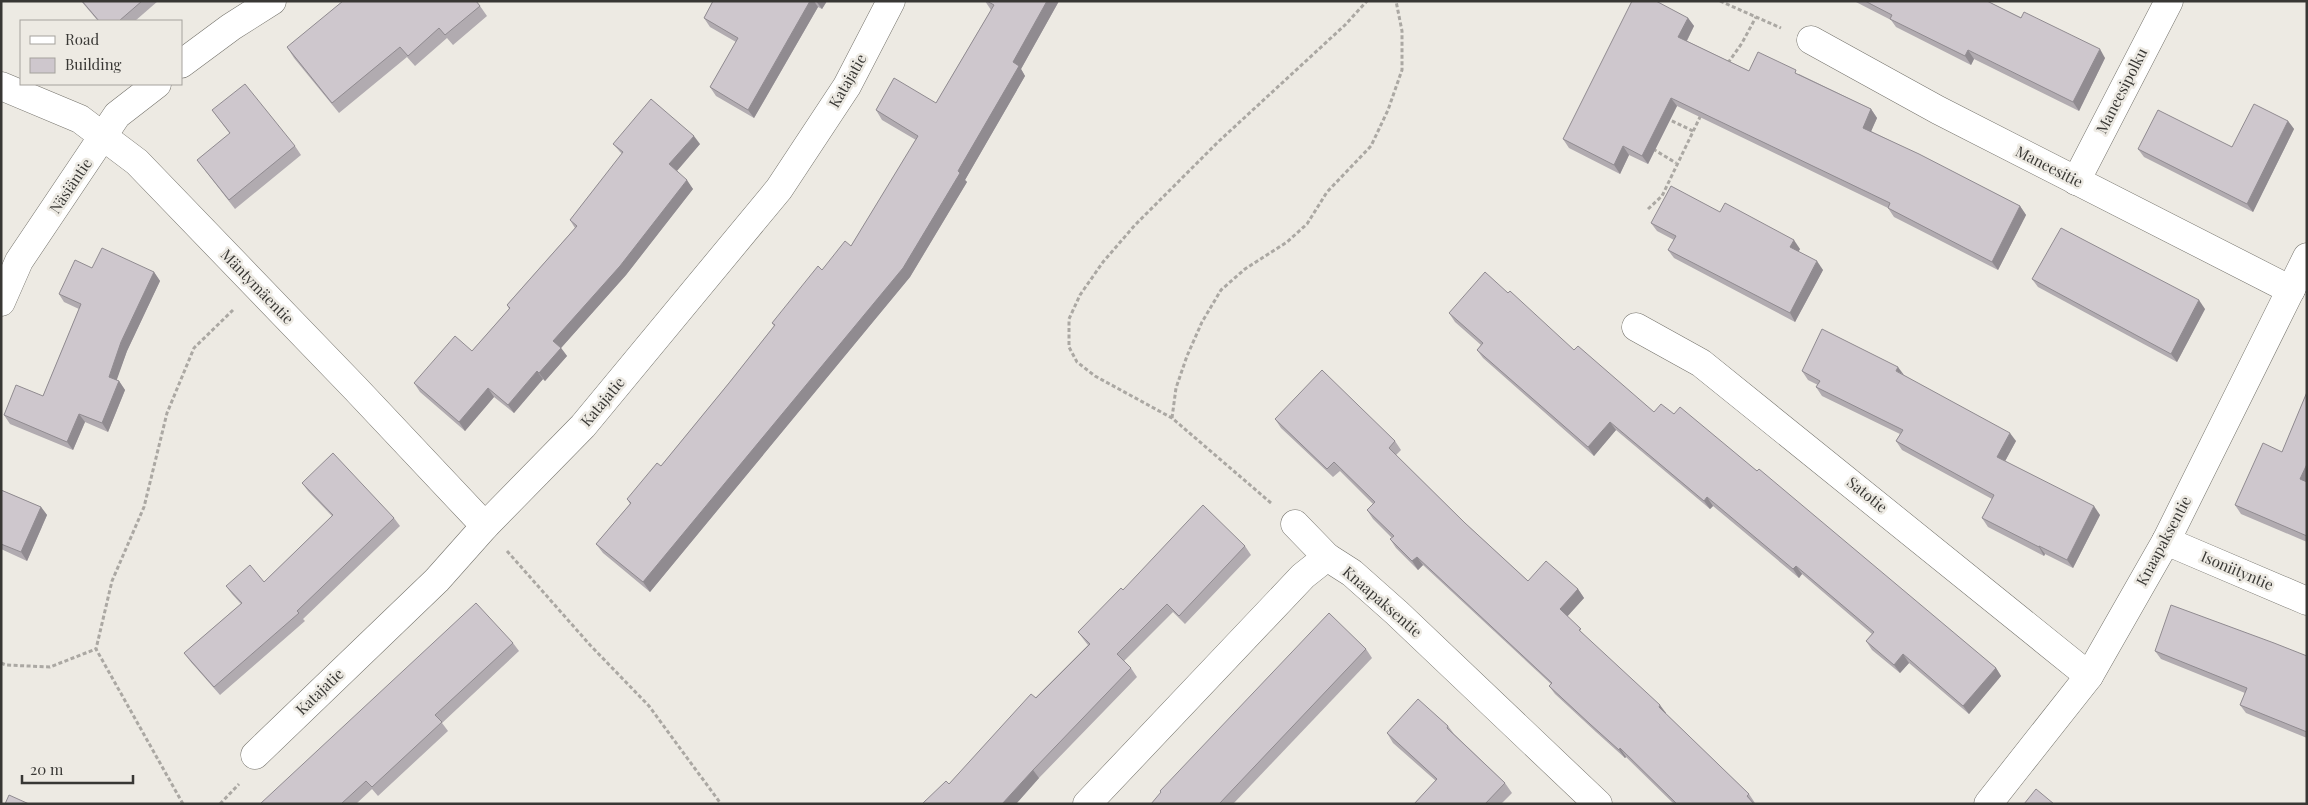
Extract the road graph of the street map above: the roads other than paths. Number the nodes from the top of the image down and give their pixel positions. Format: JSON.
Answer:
{"nodes":[{"id":1,"x":272,"y":1,"type":"edge"},
{"id":2,"x":891,"y":1,"type":"edge"},
{"id":3,"x":2169,"y":1,"type":"edge"},
{"id":4,"x":1810,"y":40,"type":"road end"},
{"id":5,"x":182,"y":63,"type":"edge"},
{"id":6,"x":156,"y":85,"type":"edge"},
{"id":7,"x":1,"y":86,"type":"edge"},
{"id":8,"x":104,"y":136,"type":"junction"},
{"id":9,"x":2076,"y":181,"type":"junction"},
{"id":10,"x":2307,"y":257,"type":"edge"},
{"id":11,"x":2291,"y":290,"type":"junction"},
{"id":12,"x":1,"y":302,"type":"edge"},
{"id":13,"x":1636,"y":327,"type":"dead end"},
{"id":14,"x":1295,"y":524,"type":"road end"},
{"id":15,"x":485,"y":526,"type":"junction"},
{"id":16,"x":2166,"y":541,"type":"junction"},
{"id":17,"x":1327,"y":557,"type":"junction"},
{"id":18,"x":2307,"y":601,"type":"edge"},
{"id":19,"x":2089,"y":676,"type":"junction"},
{"id":20,"x":255,"y":754,"type":"dead end"},
{"id":21,"x":1587,"y":800,"type":"edge"},
{"id":22,"x":1087,"y":804,"type":"edge"},
{"id":23,"x":1988,"y":804,"type":"edge"}],
"edges":[{"from":1,"to":5,"type":"street"},
{"from":2,"to":15,"type":"street","name":"Katajatie"},
{"from":3,"to":9,"type":"street","name":"Maneesipolku"},
{"from":4,"to":9,"type":"street","name":"Maneesitie"},
{"from":6,"to":8,"type":"street","name":"Näsiäntie"},
{"from":7,"to":8,"type":"street","name":"Mäntymäentie"},
{"from":8,"to":12,"type":"street","name":"Näsiäntie"},
{"from":8,"to":15,"type":"street","name":"Mäntymäentie"},
{"from":9,"to":11,"type":"street","name":"Maneesitie"},
{"from":10,"to":11,"type":"street","name":"Knaapaksentie"},
{"from":11,"to":16,"type":"street","name":"Knaapaksentie"},
{"from":13,"to":19,"type":"street","name":"Satotie"},
{"from":14,"to":17,"type":"street"},
{"from":15,"to":20,"type":"street","name":"Katajatie"},
{"from":16,"to":18,"type":"street","name":"Isoniityntie"},
{"from":16,"to":19,"type":"street","name":"Knaapaksentie"},
{"from":17,"to":21,"type":"street","name":"Knaapaksentie"},
{"from":17,"to":22,"type":"street","name":"Knaapaksentie"},
{"from":19,"to":23,"type":"street","name":"Knaapaksentie"}]}
